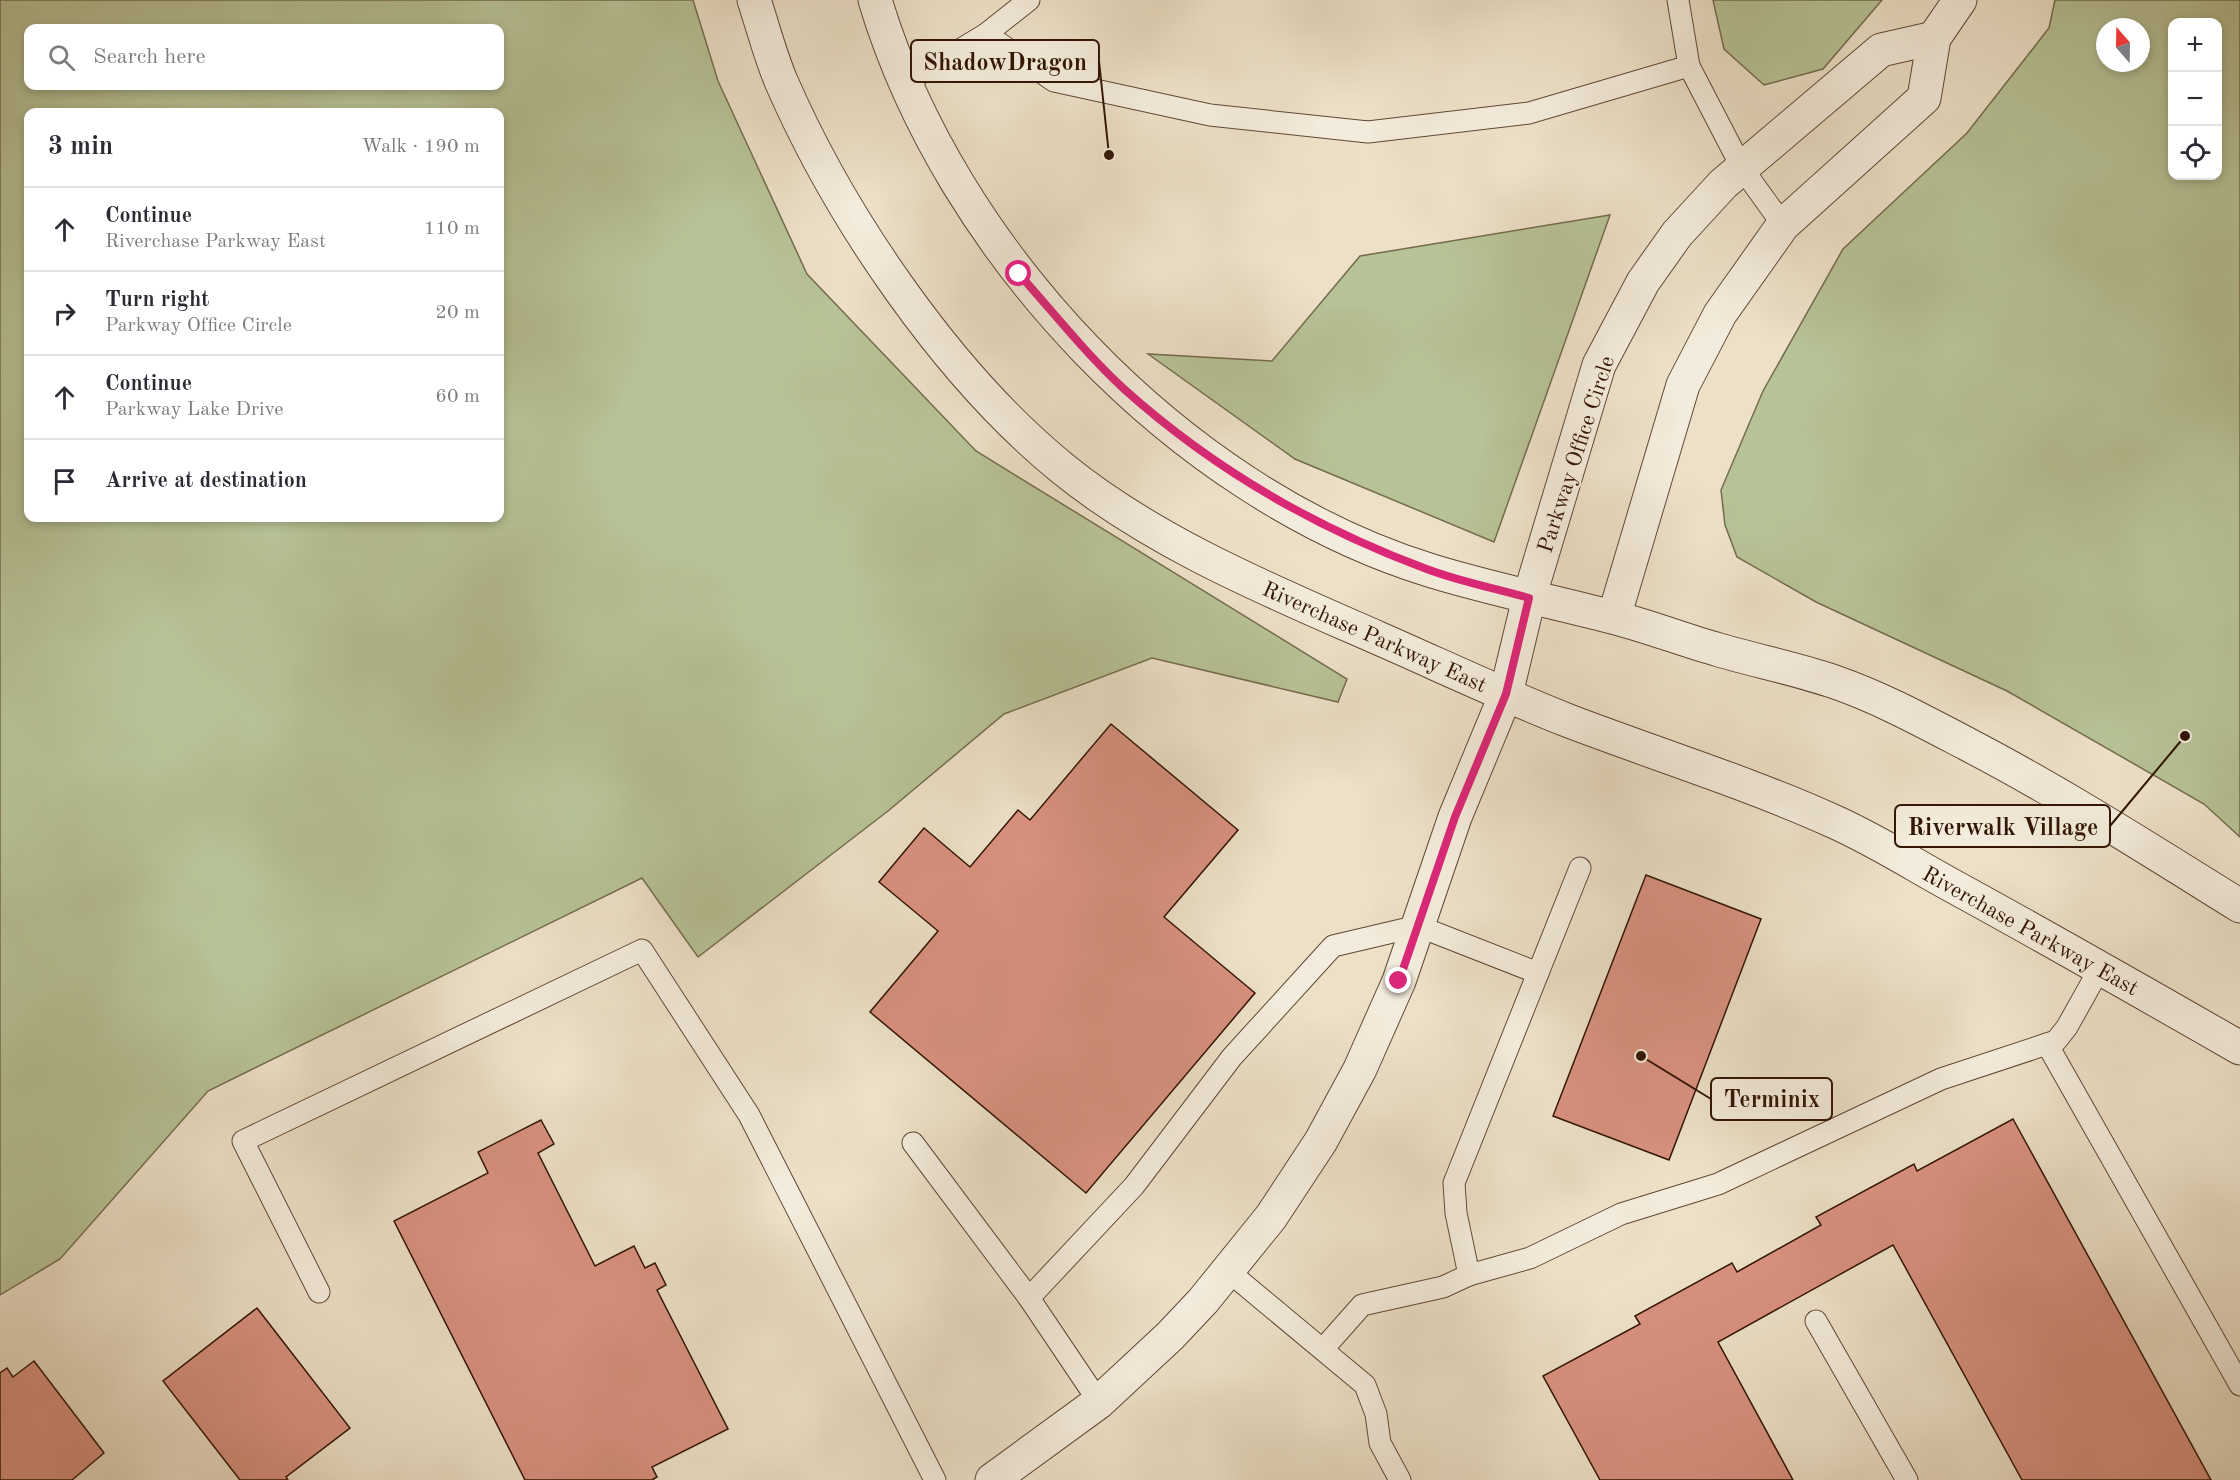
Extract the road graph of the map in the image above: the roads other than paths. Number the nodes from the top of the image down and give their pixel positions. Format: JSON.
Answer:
{"nodes":[{"id":1,"x":754,"y":0,"type":"edge"},
{"id":2,"x":875,"y":0,"type":"edge"},
{"id":3,"x":1029,"y":0,"type":"edge"},
{"id":4,"x":1678,"y":0,"type":"edge"},
{"id":5,"x":1960,"y":0,"type":"edge"},
{"id":6,"x":986,"y":34,"type":"junction"},
{"id":7,"x":1934,"y":38,"type":"junction"},
{"id":8,"x":1689,"y":66,"type":"junction"},
{"id":9,"x":904,"y":83,"type":"junction"},
{"id":10,"x":1742,"y":168,"type":"junction"},
{"id":11,"x":1783,"y":225,"type":"junction"},
{"id":12,"x":1529,"y":598,"type":"junction"},
{"id":13,"x":1614,"y":617,"type":"junction"},
{"id":14,"x":1506,"y":694,"type":"junction"},
{"id":15,"x":1580,"y":868,"type":"dead end"},
{"id":16,"x":2240,"y":906,"type":"edge"},
{"id":17,"x":1418,"y":926,"type":"junction"},
{"id":18,"x":2100,"y":968,"type":"junction"},
{"id":19,"x":1538,"y":973,"type":"junction"},
{"id":20,"x":2047,"y":1044,"type":"junction"},
{"id":21,"x":2240,"y":1048,"type":"edge"},
{"id":22,"x":913,"y":1143,"type":"dead end"},
{"id":23,"x":1228,"y":1270,"type":"junction"},
{"id":24,"x":1469,"y":1275,"type":"junction"},
{"id":25,"x":319,"y":1292,"type":"dead end"},
{"id":26,"x":1029,"y":1298,"type":"junction"},
{"id":27,"x":1816,"y":1321,"type":"dead end"},
{"id":28,"x":1323,"y":1349,"type":"junction"},
{"id":29,"x":2240,"y":1385,"type":"edge"},
{"id":30,"x":1099,"y":1402,"type":"junction"},
{"id":31,"x":935,"y":1480,"type":"edge"},
{"id":32,"x":992,"y":1480,"type":"edge"},
{"id":33,"x":1400,"y":1480,"type":"edge"},
{"id":34,"x":1906,"y":1480,"type":"edge"}],
"edges":[{"from":1,"to":14,"type":"street","name":"Riverchase Parkway East"},
{"from":2,"to":9,"type":"street"},
{"from":3,"to":6,"type":"lane"},
{"from":4,"to":8,"type":"lane"},
{"from":5,"to":7,"type":"street"},
{"from":6,"to":8,"type":"lane"},
{"from":6,"to":9,"type":"lane"},
{"from":7,"to":10,"type":"street","name":"Parkway Office Circle"},
{"from":7,"to":11,"type":"street"},
{"from":8,"to":10,"type":"lane"},
{"from":9,"to":12,"type":"street"},
{"from":10,"to":11,"type":"lane"},
{"from":10,"to":12,"type":"street","name":"Parkway Office Circle"},
{"from":11,"to":13,"type":"street"},
{"from":12,"to":13,"type":"street"},
{"from":12,"to":14,"type":"street","name":"Parkway Office Circle"},
{"from":13,"to":16,"type":"street"},
{"from":14,"to":17,"type":"street","name":"Parkway Office Circle"},
{"from":14,"to":18,"type":"street","name":"Riverchase Parkway East"},
{"from":15,"to":19,"type":"lane"},
{"from":17,"to":19,"type":"lane"},
{"from":17,"to":23,"type":"street","name":"Parkway Office Circle"},
{"from":17,"to":26,"type":"lane"},
{"from":18,"to":20,"type":"lane"},
{"from":18,"to":21,"type":"street","name":"Riverchase Parkway East"},
{"from":19,"to":24,"type":"lane"},
{"from":20,"to":24,"type":"lane"},
{"from":20,"to":29,"type":"lane"},
{"from":22,"to":26,"type":"lane"},
{"from":23,"to":28,"type":"lane"},
{"from":23,"to":30,"type":"street","name":"Parkway Office Circle"},
{"from":24,"to":28,"type":"lane"},
{"from":25,"to":31,"type":"lane"},
{"from":26,"to":30,"type":"lane"},
{"from":27,"to":34,"type":"lane"},
{"from":28,"to":33,"type":"lane"},
{"from":30,"to":32,"type":"street","name":"Parkway Office Circle"}]}
